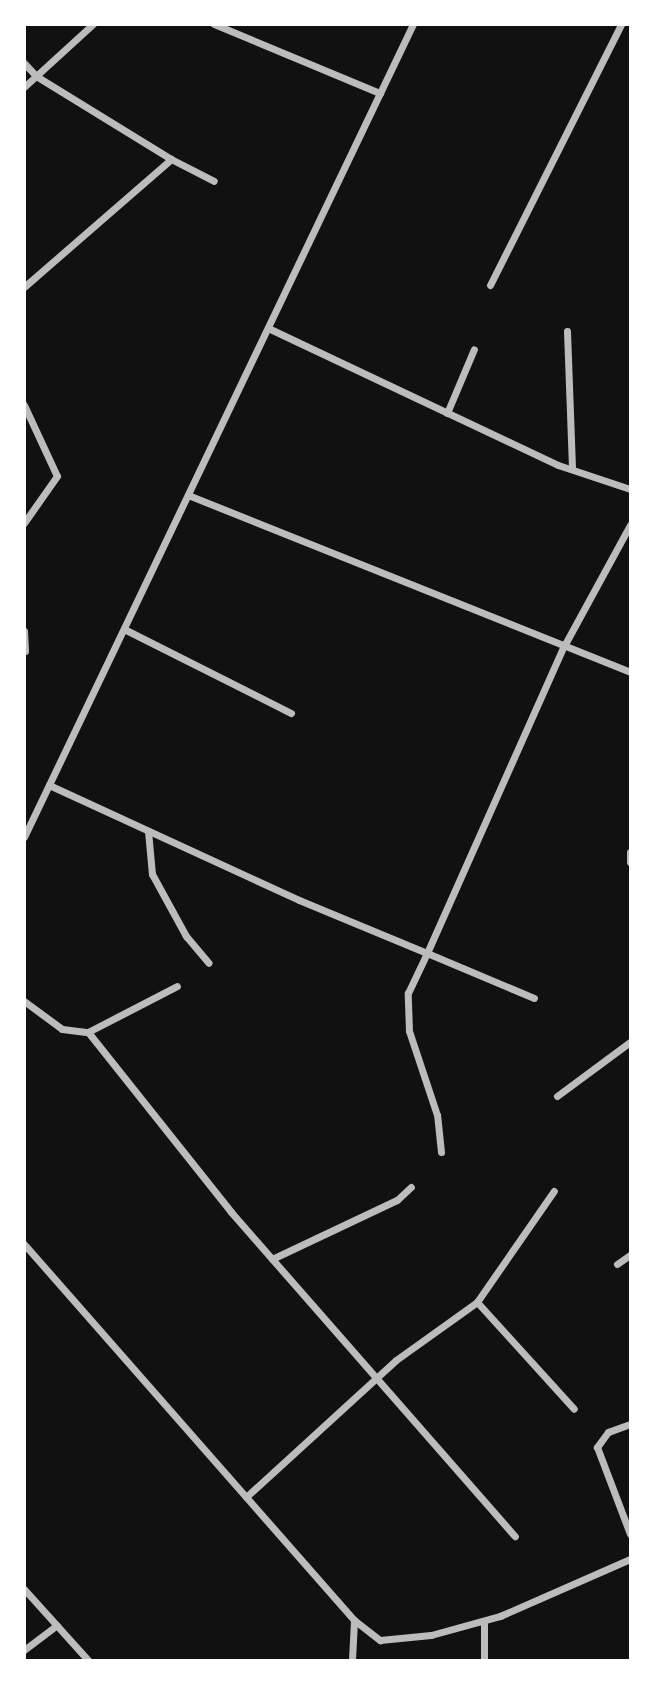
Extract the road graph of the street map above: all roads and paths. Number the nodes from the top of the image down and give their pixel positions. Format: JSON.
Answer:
{"nodes":[{"id":1,"x":93,"y":24,"type":"edge"},
{"id":2,"x":214,"y":24,"type":"edge"},
{"id":3,"x":413,"y":24,"type":"edge"},
{"id":4,"x":621,"y":24,"type":"edge"},
{"id":5,"x":24,"y":64,"type":"edge"},
{"id":6,"x":36,"y":76,"type":"junction"},
{"id":7,"x":24,"y":87,"type":"edge"},
{"id":8,"x":380,"y":93,"type":"junction"},
{"id":9,"x":171,"y":159,"type":"junction"},
{"id":10,"x":214,"y":181,"type":"dead end"},
{"id":11,"x":490,"y":285,"type":"dead end"},
{"id":12,"x":24,"y":287,"type":"edge"},
{"id":13,"x":268,"y":328,"type":"junction"},
{"id":14,"x":567,"y":331,"type":"dead end"},
{"id":15,"x":474,"y":349,"type":"dead end"},
{"id":16,"x":24,"y":405,"type":"edge"},
{"id":17,"x":447,"y":413,"type":"junction"},
{"id":18,"x":572,"y":470,"type":"junction"},
{"id":19,"x":631,"y":489,"type":"edge"},
{"id":20,"x":188,"y":495,"type":"junction"},
{"id":21,"x":24,"y":523,"type":"edge"},
{"id":22,"x":631,"y":526,"type":"edge"},
{"id":23,"x":124,"y":629,"type":"junction"},
{"id":24,"x":24,"y":631,"type":"edge"},
{"id":25,"x":564,"y":646,"type":"junction"},
{"id":26,"x":26,"y":651,"type":"edge"},
{"id":27,"x":631,"y":672,"type":"edge"},
{"id":28,"x":291,"y":713,"type":"dead end"},
{"id":29,"x":49,"y":785,"type":"junction"},
{"id":30,"x":148,"y":831,"type":"junction"},
{"id":31,"x":24,"y":837,"type":"edge"},
{"id":32,"x":631,"y":852,"type":"edge"},
{"id":33,"x":631,"y":862,"type":"edge"},
{"id":34,"x":427,"y":953,"type":"junction"},
{"id":35,"x":209,"y":963,"type":"dead end"},
{"id":36,"x":177,"y":986,"type":"dead end"},
{"id":37,"x":534,"y":998,"type":"dead end"},
{"id":38,"x":24,"y":1001,"type":"edge"},
{"id":39,"x":88,"y":1032,"type":"junction"},
{"id":40,"x":631,"y":1042,"type":"edge"},
{"id":41,"x":557,"y":1096,"type":"dead end"},
{"id":42,"x":441,"y":1152,"type":"dead end"},
{"id":43,"x":411,"y":1187,"type":"dead end"},
{"id":44,"x":554,"y":1191,"type":"dead end"},
{"id":45,"x":24,"y":1244,"type":"edge"},
{"id":46,"x":631,"y":1255,"type":"edge"},
{"id":47,"x":272,"y":1259,"type":"junction"},
{"id":48,"x":617,"y":1264,"type":"dead end"},
{"id":49,"x":477,"y":1302,"type":"junction"},
{"id":50,"x":378,"y":1377,"type":"junction"},
{"id":51,"x":574,"y":1409,"type":"dead end"},
{"id":52,"x":631,"y":1424,"type":"edge"},
{"id":53,"x":246,"y":1497,"type":"junction"},
{"id":54,"x":631,"y":1534,"type":"edge"},
{"id":55,"x":515,"y":1536,"type":"dead end"},
{"id":56,"x":631,"y":1559,"type":"edge"},
{"id":57,"x":24,"y":1589,"type":"edge"},
{"id":58,"x":354,"y":1620,"type":"junction"},
{"id":59,"x":484,"y":1621,"type":"junction"},
{"id":60,"x":57,"y":1625,"type":"junction"},
{"id":61,"x":24,"y":1650,"type":"edge"},
{"id":62,"x":88,"y":1661,"type":"edge"},
{"id":63,"x":352,"y":1661,"type":"edge"},
{"id":64,"x":484,"y":1661,"type":"edge"}],
"edges":[{"from":1,"to":6,"type":"street"},
{"from":2,"to":8,"type":"street"},
{"from":3,"to":8,"type":"street"},
{"from":4,"to":11,"type":"street"},
{"from":5,"to":6,"type":"street"},
{"from":6,"to":7,"type":"street"},
{"from":6,"to":9,"type":"street"},
{"from":8,"to":13,"type":"street"},
{"from":9,"to":10,"type":"street"},
{"from":9,"to":12,"type":"street"},
{"from":13,"to":17,"type":"street"},
{"from":13,"to":20,"type":"street"},
{"from":14,"to":18,"type":"street"},
{"from":15,"to":17,"type":"street"},
{"from":16,"to":21,"type":"street"},
{"from":17,"to":18,"type":"street"},
{"from":18,"to":19,"type":"street"},
{"from":20,"to":23,"type":"street"},
{"from":20,"to":25,"type":"street"},
{"from":22,"to":25,"type":"street"},
{"from":23,"to":28,"type":"street"},
{"from":23,"to":29,"type":"street"},
{"from":24,"to":26,"type":"street"},
{"from":25,"to":27,"type":"street"},
{"from":25,"to":34,"type":"street"},
{"from":29,"to":30,"type":"street"},
{"from":29,"to":31,"type":"street"},
{"from":30,"to":34,"type":"street"},
{"from":30,"to":35,"type":"street"},
{"from":32,"to":33,"type":"street"},
{"from":34,"to":37,"type":"street"},
{"from":34,"to":42,"type":"street"},
{"from":36,"to":39,"type":"street"},
{"from":38,"to":39,"type":"street"},
{"from":39,"to":47,"type":"street"},
{"from":40,"to":41,"type":"street"},
{"from":43,"to":47,"type":"street"},
{"from":44,"to":49,"type":"street"},
{"from":45,"to":53,"type":"street"},
{"from":46,"to":48,"type":"street"},
{"from":47,"to":50,"type":"street"},
{"from":49,"to":50,"type":"street"},
{"from":49,"to":51,"type":"street"},
{"from":50,"to":53,"type":"street"},
{"from":50,"to":55,"type":"street"},
{"from":52,"to":54,"type":"street"},
{"from":53,"to":58,"type":"street"},
{"from":56,"to":59,"type":"street"},
{"from":57,"to":60,"type":"street"},
{"from":58,"to":59,"type":"street"},
{"from":58,"to":63,"type":"street"},
{"from":59,"to":64,"type":"street"},
{"from":60,"to":61,"type":"street"},
{"from":60,"to":62,"type":"street"}]}
